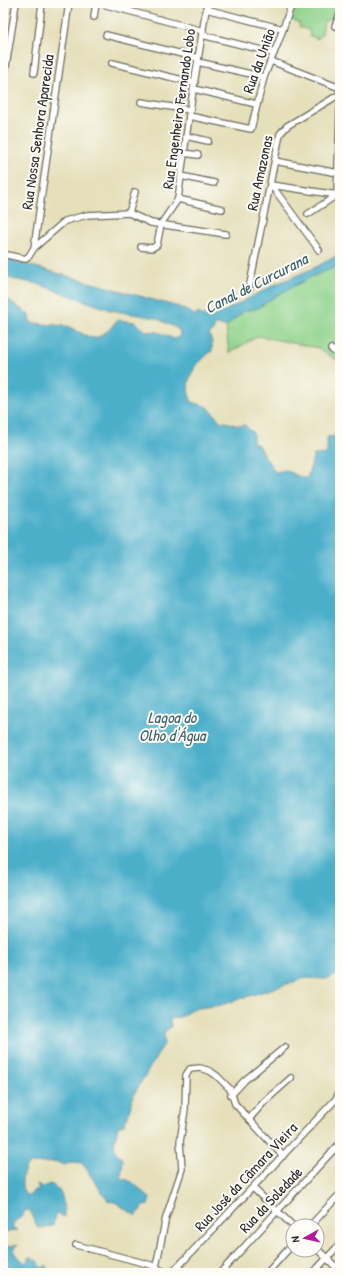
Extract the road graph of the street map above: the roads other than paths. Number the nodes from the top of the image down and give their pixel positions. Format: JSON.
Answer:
{"nodes":[{"id":1,"x":16,"y":3,"type":"edge"},
{"id":2,"x":42,"y":3,"type":"edge"},
{"id":3,"x":69,"y":3,"type":"edge"},
{"id":4,"x":98,"y":3,"type":"edge"},
{"id":5,"x":292,"y":3,"type":"edge"},
{"id":6,"x":207,"y":5,"type":"edge"},
{"id":7,"x":340,"y":14,"type":"edge"},
{"id":8,"x":94,"y":17,"type":"dead end"},
{"id":9,"x":335,"y":26,"type":"dead end"},
{"id":10,"x":283,"y":29,"type":"junction"},
{"id":11,"x":203,"y":33,"type":"junction"},
{"id":12,"x":106,"y":35,"type":"dead end"},
{"id":13,"x":274,"y":53,"type":"junction"},
{"id":14,"x":198,"y":60,"type":"junction"},
{"id":15,"x":271,"y":61,"type":"junction"},
{"id":16,"x":112,"y":63,"type":"dead end"},
{"id":17,"x":34,"y":73,"type":"dead end"},
{"id":18,"x":264,"y":77,"type":"junction"},
{"id":19,"x":3,"y":85,"type":"edge"},
{"id":20,"x":194,"y":86,"type":"junction"},
{"id":21,"x":340,"y":88,"type":"edge"},
{"id":22,"x":340,"y":94,"type":"edge"},
{"id":23,"x":141,"y":102,"type":"dead end"},
{"id":24,"x":256,"y":104,"type":"junction"},
{"id":25,"x":340,"y":110,"type":"edge"},
{"id":26,"x":189,"y":113,"type":"junction"},
{"id":27,"x":186,"y":136,"type":"junction"},
{"id":28,"x":208,"y":141,"type":"dead end"},
{"id":29,"x":183,"y":153,"type":"junction"},
{"id":30,"x":198,"y":155,"type":"dead end"},
{"id":31,"x":339,"y":157,"type":"edge"},
{"id":32,"x":275,"y":161,"type":"junction"},
{"id":33,"x":338,"y":173,"type":"junction"},
{"id":34,"x":181,"y":176,"type":"junction"},
{"id":35,"x":214,"y":183,"type":"dead end"},
{"id":36,"x":270,"y":185,"type":"junction"},
{"id":37,"x":135,"y":192,"type":"dead end"},
{"id":38,"x":338,"y":195,"type":"edge"},
{"id":39,"x":178,"y":199,"type":"junction"},
{"id":40,"x":222,"y":208,"type":"dead end"},
{"id":41,"x":129,"y":213,"type":"junction"},
{"id":42,"x":308,"y":214,"type":"dead end"},
{"id":43,"x":161,"y":224,"type":"junction"},
{"id":44,"x":226,"y":234,"type":"dead end"},
{"id":45,"x":141,"y":247,"type":"dead end"},
{"id":46,"x":34,"y":248,"type":"junction"},
{"id":47,"x":319,"y":250,"type":"dead end"},
{"id":48,"x":3,"y":254,"type":"edge"},
{"id":49,"x":249,"y":289,"type":"dead end"},
{"id":50,"x":331,"y":349,"type":"dead end"},
{"id":51,"x":340,"y":356,"type":"edge"},
{"id":52,"x":285,"y":1047,"type":"dead end"},
{"id":53,"x":291,"y":1078,"type":"dead end"},
{"id":54,"x":340,"y":1086,"type":"edge"},
{"id":55,"x":231,"y":1095,"type":"junction"},
{"id":56,"x":338,"y":1099,"type":"edge"},
{"id":57,"x":248,"y":1119,"type":"junction"},
{"id":58,"x":340,"y":1143,"type":"edge"},
{"id":59,"x":283,"y":1156,"type":"junction"},
{"id":60,"x":253,"y":1188,"type":"junction"},
{"id":61,"x":340,"y":1194,"type":"edge"},
{"id":62,"x":276,"y":1211,"type":"junction"},
{"id":63,"x":318,"y":1218,"type":"edge"},
{"id":64,"x":285,"y":1219,"type":"edge"},
{"id":65,"x":340,"y":1244,"type":"edge"},
{"id":66,"x":76,"y":1245,"type":"dead end"},
{"id":67,"x":285,"y":1253,"type":"edge"},
{"id":68,"x":327,"y":1258,"type":"junction"},
{"id":69,"x":156,"y":1267,"type":"junction"},
{"id":70,"x":340,"y":1271,"type":"edge"},
{"id":71,"x":167,"y":1273,"type":"edge"},
{"id":72,"x":172,"y":1273,"type":"edge"},
{"id":73,"x":220,"y":1273,"type":"edge"},
{"id":74,"x":267,"y":1273,"type":"edge"},
{"id":75,"x":313,"y":1273,"type":"edge"}],
"edges":[{"from":1,"to":19,"type":"street"},
{"from":2,"to":17,"type":"street"},
{"from":3,"to":46,"type":"street","name":"Rua Nossa Senhora Aparecida"},
{"from":4,"to":8,"type":"street"},
{"from":4,"to":11,"type":"street"},
{"from":5,"to":10,"type":"street","name":"Rua da União"},
{"from":6,"to":10,"type":"street"},
{"from":6,"to":11,"type":"street","name":"Rua Engenheiro Fernando Lobo"},
{"from":7,"to":9,"type":"street"},
{"from":10,"to":13,"type":"street","name":"Rua da União"},
{"from":11,"to":13,"type":"street"},
{"from":11,"to":14,"type":"street","name":"Rua Engenheiro Fernando Lobo"},
{"from":12,"to":14,"type":"street"},
{"from":13,"to":15,"type":"street","name":"Rua da União"},
{"from":14,"to":18,"type":"street"},
{"from":14,"to":20,"type":"street","name":"Rua Engenheiro Fernando Lobo"},
{"from":15,"to":18,"type":"street","name":"Rua da União"},
{"from":15,"to":21,"type":"street"},
{"from":16,"to":20,"type":"street"},
{"from":18,"to":24,"type":"street","name":"Rua da União"},
{"from":20,"to":24,"type":"street"},
{"from":20,"to":26,"type":"street","name":"Rua Engenheiro Fernando Lobo"},
{"from":22,"to":32,"type":"street","name":"Rua Amazonas"},
{"from":23,"to":26,"type":"street"},
{"from":24,"to":26,"type":"street","name":"Rua da União"},
{"from":25,"to":31,"type":"street"},
{"from":26,"to":27,"type":"street","name":"Rua Engenheiro Fernando Lobo"},
{"from":27,"to":28,"type":"street"},
{"from":27,"to":29,"type":"street","name":"Rua Engenheiro Fernando Lobo"},
{"from":29,"to":30,"type":"street"},
{"from":29,"to":34,"type":"street","name":"Rua Engenheiro Fernando Lobo"},
{"from":31,"to":33,"type":"street"},
{"from":32,"to":33,"type":"street"},
{"from":32,"to":36,"type":"street","name":"Rua Amazonas"},
{"from":33,"to":38,"type":"street"},
{"from":34,"to":35,"type":"street"},
{"from":34,"to":39,"type":"street","name":"Rua Engenheiro Fernando Lobo"},
{"from":36,"to":38,"type":"street"},
{"from":36,"to":47,"type":"street"},
{"from":36,"to":49,"type":"street","name":"Rua Amazonas"},
{"from":37,"to":41,"type":"street"},
{"from":38,"to":42,"type":"street"},
{"from":39,"to":40,"type":"street"},
{"from":39,"to":43,"type":"street","name":"Rua Engenheiro Fernando Lobo"},
{"from":41,"to":43,"type":"street"},
{"from":41,"to":46,"type":"street"},
{"from":43,"to":44,"type":"street"},
{"from":43,"to":45,"type":"street","name":"Rua Engenheiro Fernando Lobo"},
{"from":46,"to":48,"type":"street"},
{"from":50,"to":51,"type":"street"},
{"from":52,"to":55,"type":"street"},
{"from":53,"to":57,"type":"street"},
{"from":54,"to":56,"type":"street"},
{"from":55,"to":57,"type":"street"},
{"from":55,"to":69,"type":"street"},
{"from":56,"to":59,"type":"street","name":"Rua José da Câmara Vieira"},
{"from":57,"to":59,"type":"street"},
{"from":58,"to":62,"type":"street","name":"Rua da Soledade"},
{"from":59,"to":60,"type":"street","name":"Rua José da Câmara Vieira"},
{"from":60,"to":62,"type":"street"},
{"from":60,"to":72,"type":"street","name":"Rua José da Câmara Vieira"},
{"from":61,"to":63,"type":"street"},
{"from":62,"to":64,"type":"street"},
{"from":62,"to":73,"type":"street","name":"Rua da Soledade"},
{"from":65,"to":68,"type":"street"},
{"from":66,"to":69,"type":"street"},
{"from":67,"to":74,"type":"street"},
{"from":68,"to":70,"type":"street"},
{"from":68,"to":75,"type":"street"},
{"from":69,"to":71,"type":"street"}]}
